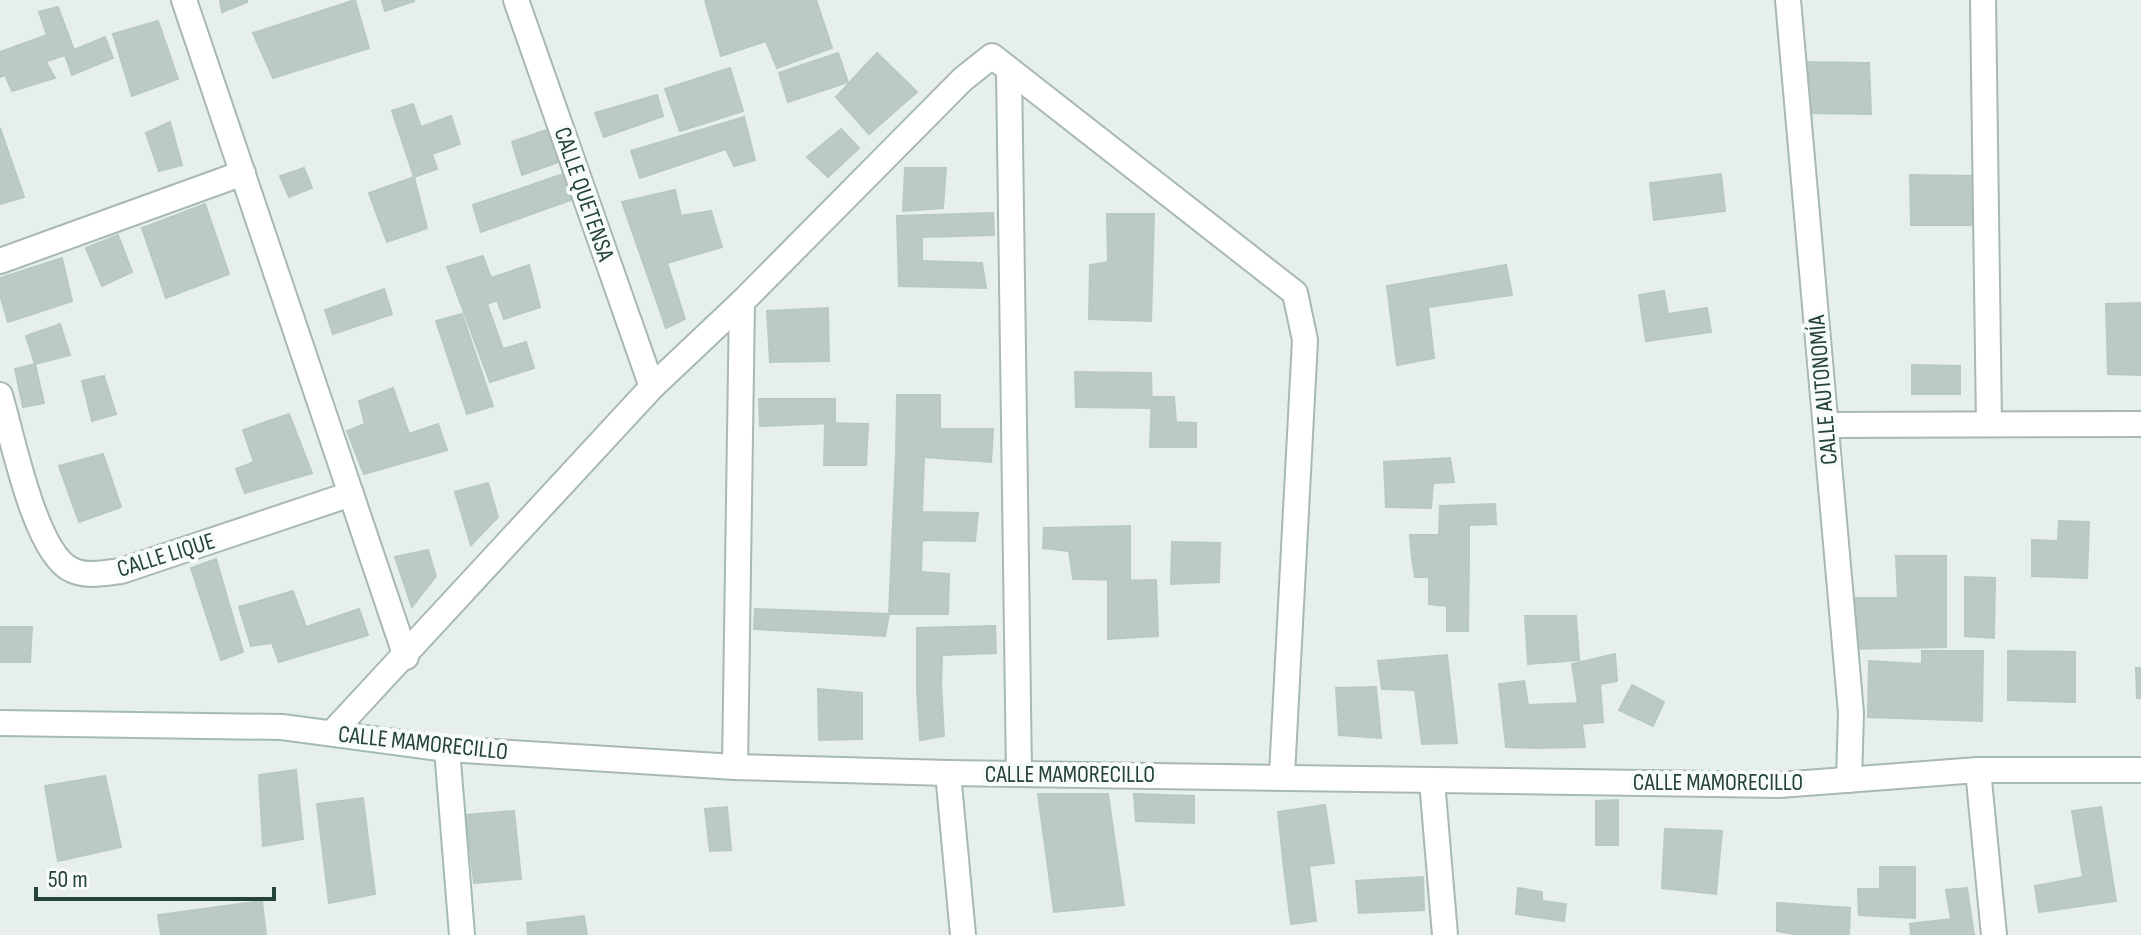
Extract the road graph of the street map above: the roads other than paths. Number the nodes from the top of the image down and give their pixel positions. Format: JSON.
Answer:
{"nodes":[{"id":1,"x":184,"y":0,"type":"edge"},
{"id":2,"x":516,"y":0,"type":"edge"},
{"id":3,"x":1788,"y":0,"type":"edge"},
{"id":4,"x":1983,"y":0,"type":"edge"},
{"id":5,"x":1009,"y":70,"type":"junction"},
{"id":6,"x":243,"y":173,"type":"junction"},
{"id":7,"x":0,"y":261,"type":"edge"},
{"id":8,"x":742,"y":302,"type":"junction"},
{"id":9,"x":652,"y":387,"type":"junction"},
{"id":10,"x":0,"y":395,"type":"edge"},
{"id":11,"x":1989,"y":424,"type":"junction"},
{"id":12,"x":2141,"y":424,"type":"edge"},
{"id":13,"x":1826,"y":425,"type":"junction"},
{"id":14,"x":5,"y":430,"type":"edge"},
{"id":15,"x":351,"y":494,"type":"junction"},
{"id":16,"x":406,"y":657,"type":"junction"},
{"id":17,"x":0,"y":723,"type":"edge"},
{"id":18,"x":332,"y":733,"type":"junction"},
{"id":19,"x":447,"y":749,"type":"junction"},
{"id":20,"x":735,"y":767,"type":"junction"},
{"id":21,"x":1978,"y":770,"type":"junction"},
{"id":22,"x":2141,"y":770,"type":"edge"},
{"id":23,"x":948,"y":773,"type":"junction"},
{"id":24,"x":1019,"y":774,"type":"junction"},
{"id":25,"x":1282,"y":775,"type":"junction"},
{"id":26,"x":1849,"y":780,"type":"junction"},
{"id":27,"x":1432,"y":781,"type":"junction"},
{"id":28,"x":462,"y":935,"type":"edge"},
{"id":29,"x":963,"y":935,"type":"edge"},
{"id":30,"x":1445,"y":935,"type":"edge"},
{"id":31,"x":1994,"y":935,"type":"edge"}],
"edges":[{"from":1,"to":6,"type":"street"},
{"from":2,"to":9,"type":"street","name":"CALLE QUETENSA"},
{"from":3,"to":13,"type":"street","name":"CALLE AUTONOMÍA"},
{"from":4,"to":11,"type":"street"},
{"from":5,"to":8,"type":"street"},
{"from":5,"to":24,"type":"street"},
{"from":5,"to":25,"type":"street"},
{"from":6,"to":7,"type":"street"},
{"from":6,"to":15,"type":"street"},
{"from":8,"to":9,"type":"street"},
{"from":8,"to":20,"type":"street"},
{"from":9,"to":16,"type":"street"},
{"from":10,"to":14,"type":"street","name":"CALLE LIQUE"},
{"from":11,"to":12,"type":"street"},
{"from":11,"to":13,"type":"street"},
{"from":13,"to":26,"type":"street","name":"CALLE AUTONOMÍA"},
{"from":14,"to":15,"type":"street","name":"CALLE LIQUE"},
{"from":15,"to":16,"type":"street"},
{"from":16,"to":18,"type":"street"},
{"from":17,"to":18,"type":"street","name":"CALLE MAMORECILLO"},
{"from":18,"to":19,"type":"street","name":"CALLE MAMORECILLO"},
{"from":19,"to":20,"type":"street","name":"CALLE MAMORECILLO"},
{"from":19,"to":28,"type":"street"},
{"from":20,"to":23,"type":"street","name":"CALLE MAMORECILLO"},
{"from":21,"to":22,"type":"street","name":"CALLE MAMORECILLO"},
{"from":21,"to":26,"type":"street","name":"CALLE MAMORECILLO"},
{"from":21,"to":31,"type":"street"},
{"from":23,"to":24,"type":"street","name":"CALLE MAMORECILLO"},
{"from":23,"to":29,"type":"street"},
{"from":24,"to":25,"type":"street","name":"CALLE MAMORECILLO"},
{"from":25,"to":27,"type":"street","name":"CALLE MAMORECILLO"},
{"from":26,"to":27,"type":"street","name":"CALLE MAMORECILLO"},
{"from":27,"to":30,"type":"street"}]}
